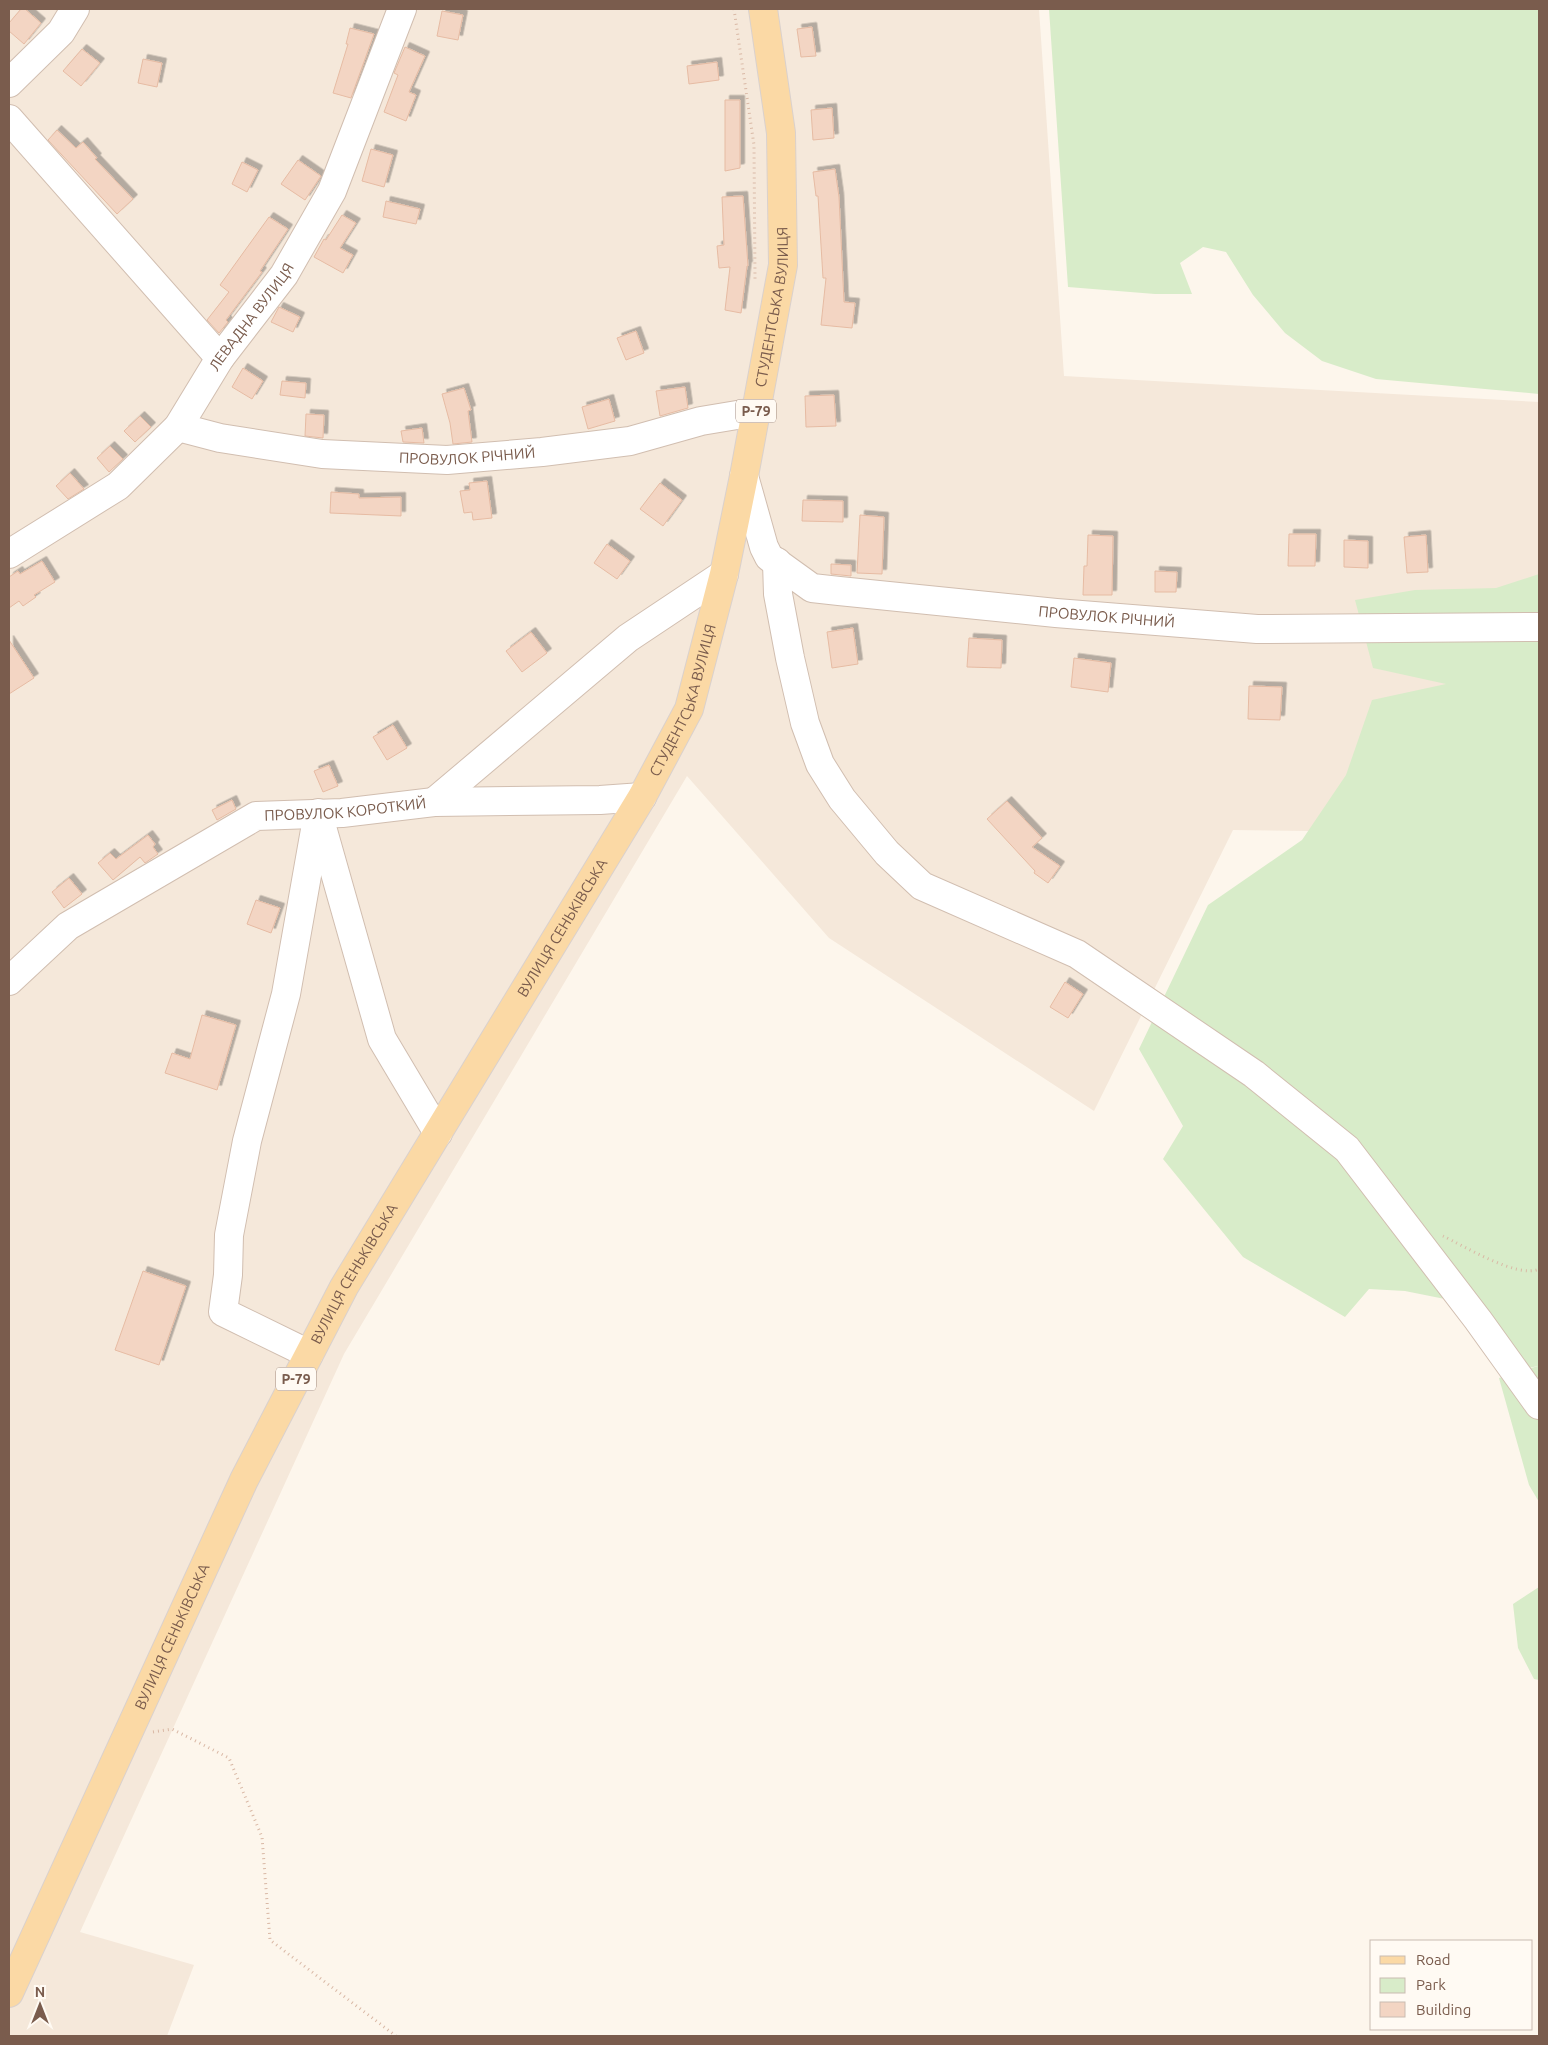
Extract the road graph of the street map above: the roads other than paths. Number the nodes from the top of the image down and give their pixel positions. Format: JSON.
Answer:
{"nodes":[{"id":1,"x":75,"y":9,"type":"edge"},
{"id":2,"x":402,"y":9,"type":"edge"},
{"id":3,"x":762,"y":9,"type":"edge"},
{"id":4,"x":9,"y":83,"type":"edge"},
{"id":5,"x":9,"y":119,"type":"edge"},
{"id":6,"x":220,"y":358,"type":"junction"},
{"id":7,"x":756,"y":412,"type":"junction"},
{"id":8,"x":178,"y":427,"type":"junction"},
{"id":9,"x":744,"y":476,"type":"junction"},
{"id":10,"x":9,"y":554,"type":"edge"},
{"id":11,"x":777,"y":562,"type":"junction"},
{"id":12,"x":724,"y":574,"type":"junction"},
{"id":13,"x":1539,"y":627,"type":"edge"},
{"id":14,"x":642,"y":797,"type":"junction"},
{"id":15,"x":434,"y":802,"type":"junction"},
{"id":16,"x":318,"y":814,"type":"junction"},
{"id":17,"x":9,"y":981,"type":"edge"},
{"id":18,"x":438,"y":1133,"type":"junction"},
{"id":19,"x":309,"y":1354,"type":"junction"},
{"id":20,"x":1539,"y":1405,"type":"edge"},
{"id":21,"x":9,"y":1993,"type":"edge"}],
"edges":[{"from":1,"to":4,"type":"street"},
{"from":2,"to":6,"type":"street","name":"ЛЕВАДНА ВУЛИЦЯ"},
{"from":3,"to":7,"type":"main road","name":"СТУДЕНТСЬКА ВУЛИЦЯ","number":"Р-79"},
{"from":5,"to":6,"type":"street"},
{"from":6,"to":8,"type":"street","name":"ЛЕВАДНА ВУЛИЦЯ"},
{"from":7,"to":8,"type":"street","name":"ПРОВУЛОК РІЧНИЙ"},
{"from":7,"to":9,"type":"main road","name":"СТУДЕНТСЬКА ВУЛИЦЯ","number":"Р-79"},
{"from":8,"to":10,"type":"street","name":"ЛЕВАДНА ВУЛИЦЯ"},
{"from":9,"to":11,"type":"street","name":"ПРОВУЛОК РIЧНИЙ"},
{"from":9,"to":12,"type":"main road","name":"СТУДЕНТСЬКА ВУЛИЦЯ","number":"Р-79"},
{"from":11,"to":13,"type":"street","name":"ПРОВУЛОК РIЧНИЙ"},
{"from":11,"to":20,"type":"street"},
{"from":12,"to":14,"type":"main road","name":"СТУДЕНТСЬКА ВУЛИЦЯ","number":"Р-79"},
{"from":12,"to":15,"type":"street"},
{"from":14,"to":15,"type":"street","name":"ПРОВУЛОК КОРОТКИЙ"},
{"from":14,"to":18,"type":"main road","name":"ВУЛИЦЯ СЕНЬКIВСЬКА","number":"Р-79"},
{"from":15,"to":16,"type":"street","name":"ПРОВУЛОК КОРОТКИЙ"},
{"from":16,"to":17,"type":"street","name":"ПРОВУЛОК КОРОТКИЙ"},
{"from":16,"to":18,"type":"street"},
{"from":16,"to":19,"type":"street"},
{"from":18,"to":19,"type":"main road","name":"ВУЛИЦЯ СЕНЬКIВСЬКА","number":"Р-79"},
{"from":19,"to":21,"type":"main road","name":"ВУЛИЦЯ СЕНЬКIВСЬКА","number":"Р-79"}]}
